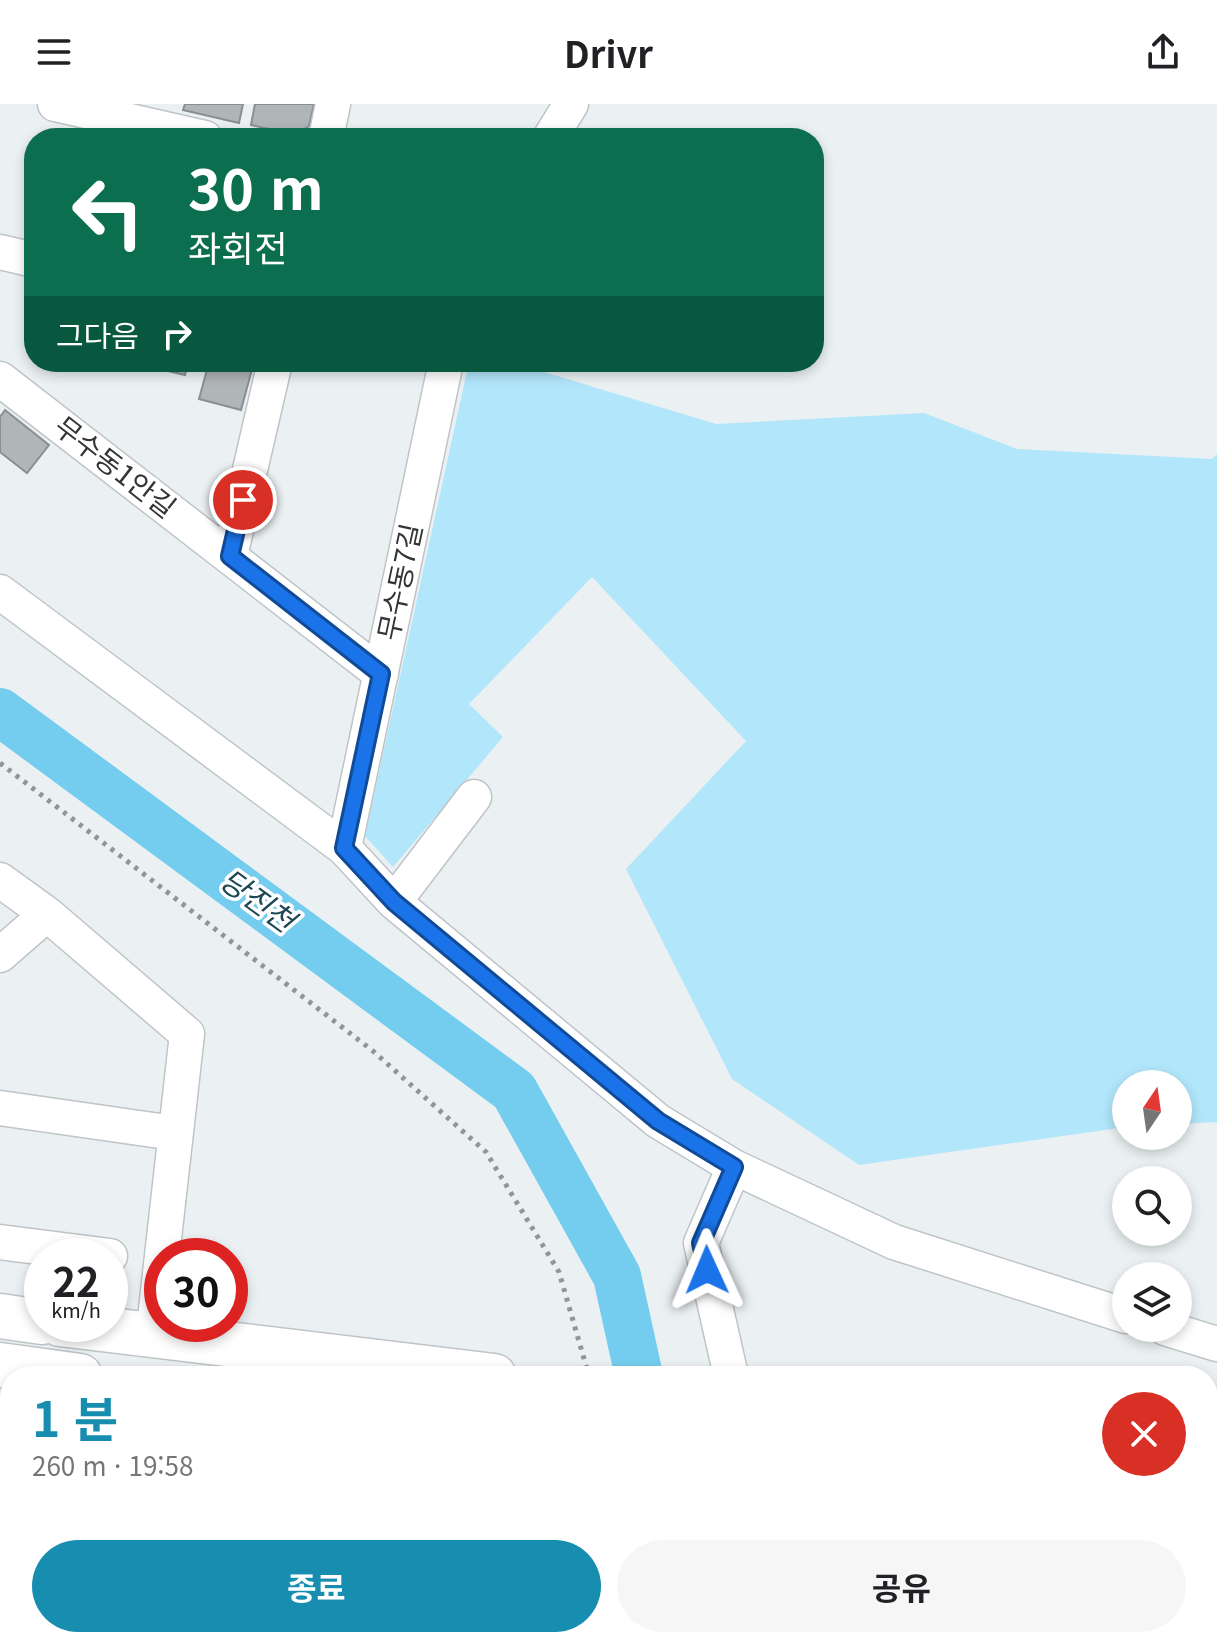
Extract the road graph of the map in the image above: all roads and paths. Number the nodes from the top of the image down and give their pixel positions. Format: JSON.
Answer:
{"nodes":[{"id":1,"x":55,"y":104,"type":"edge"},
{"id":2,"x":333,"y":104,"type":"edge"},
{"id":3,"x":571,"y":104,"type":"edge"},
{"id":4,"x":161,"y":128,"type":"edge"},
{"id":5,"x":328,"y":128,"type":"edge"},
{"id":6,"x":556,"y":128,"type":"edge"},
{"id":7,"x":0,"y":252,"type":"edge"},
{"id":8,"x":24,"y":258,"type":"edge"},
{"id":9,"x":273,"y":372,"type":"edge"},
{"id":10,"x":444,"y":372,"type":"edge"},
{"id":11,"x":0,"y":379,"type":"edge"},
{"id":12,"x":230,"y":556,"type":"junction"},
{"id":13,"x":0,"y":592,"type":"edge"},
{"id":14,"x":381,"y":674,"type":"junction"},
{"id":15,"x":0,"y":763,"type":"edge"},
{"id":16,"x":474,"y":797,"type":"dead end"},
{"id":17,"x":344,"y":848,"type":"junction"},
{"id":18,"x":0,"y":880,"type":"edge"},
{"id":19,"x":394,"y":902,"type":"junction"},
{"id":20,"x":47,"y":914,"type":"junction"},
{"id":21,"x":0,"y":955,"type":"edge"},
{"id":22,"x":0,"y":1108,"type":"edge"},
{"id":23,"x":174,"y":1133,"type":"junction"},
{"id":24,"x":734,"y":1167,"type":"junction"},
{"id":25,"x":162,"y":1238,"type":"edge"},
{"id":26,"x":0,"y":1242,"type":"edge"},
{"id":27,"x":24,"y":1245,"type":"edge"},
{"id":28,"x":1112,"y":1312,"type":"edge"},
{"id":29,"x":0,"y":1316,"type":"edge"},
{"id":30,"x":24,"y":1319,"type":"edge"},
{"id":31,"x":1192,"y":1336,"type":"edge"},
{"id":32,"x":204,"y":1342,"type":"edge"},
{"id":33,"x":1217,"y":1344,"type":"edge"},
{"id":34,"x":409,"y":1366,"type":"edge"},
{"id":35,"x":586,"y":1366,"type":"edge"},
{"id":36,"x":729,"y":1366,"type":"edge"}],
"edges":[{"from":1,"to":4,"type":"street"},
{"from":2,"to":5,"type":"street"},
{"from":3,"to":6,"type":"street"},
{"from":7,"to":8,"type":"street"},
{"from":9,"to":12,"type":"street"},
{"from":10,"to":14,"type":"street","name":"무수동7길"},
{"from":11,"to":12,"type":"street","name":"무수동1안길"},
{"from":12,"to":14,"type":"street","name":"무수동1안길"},
{"from":13,"to":17,"type":"street"},
{"from":14,"to":17,"type":"street","name":"무수동7길"},
{"from":15,"to":35,"type":"path"},
{"from":16,"to":19,"type":"street"},
{"from":17,"to":19,"type":"street"},
{"from":18,"to":20,"type":"street"},
{"from":19,"to":24,"type":"street"},
{"from":20,"to":21,"type":"street"},
{"from":20,"to":23,"type":"street"},
{"from":22,"to":23,"type":"street"},
{"from":23,"to":25,"type":"street"},
{"from":24,"to":28,"type":"street"},
{"from":24,"to":36,"type":"street"},
{"from":26,"to":27,"type":"street"},
{"from":29,"to":30,"type":"main road"},
{"from":31,"to":33,"type":"street"},
{"from":32,"to":34,"type":"main road"}]}
